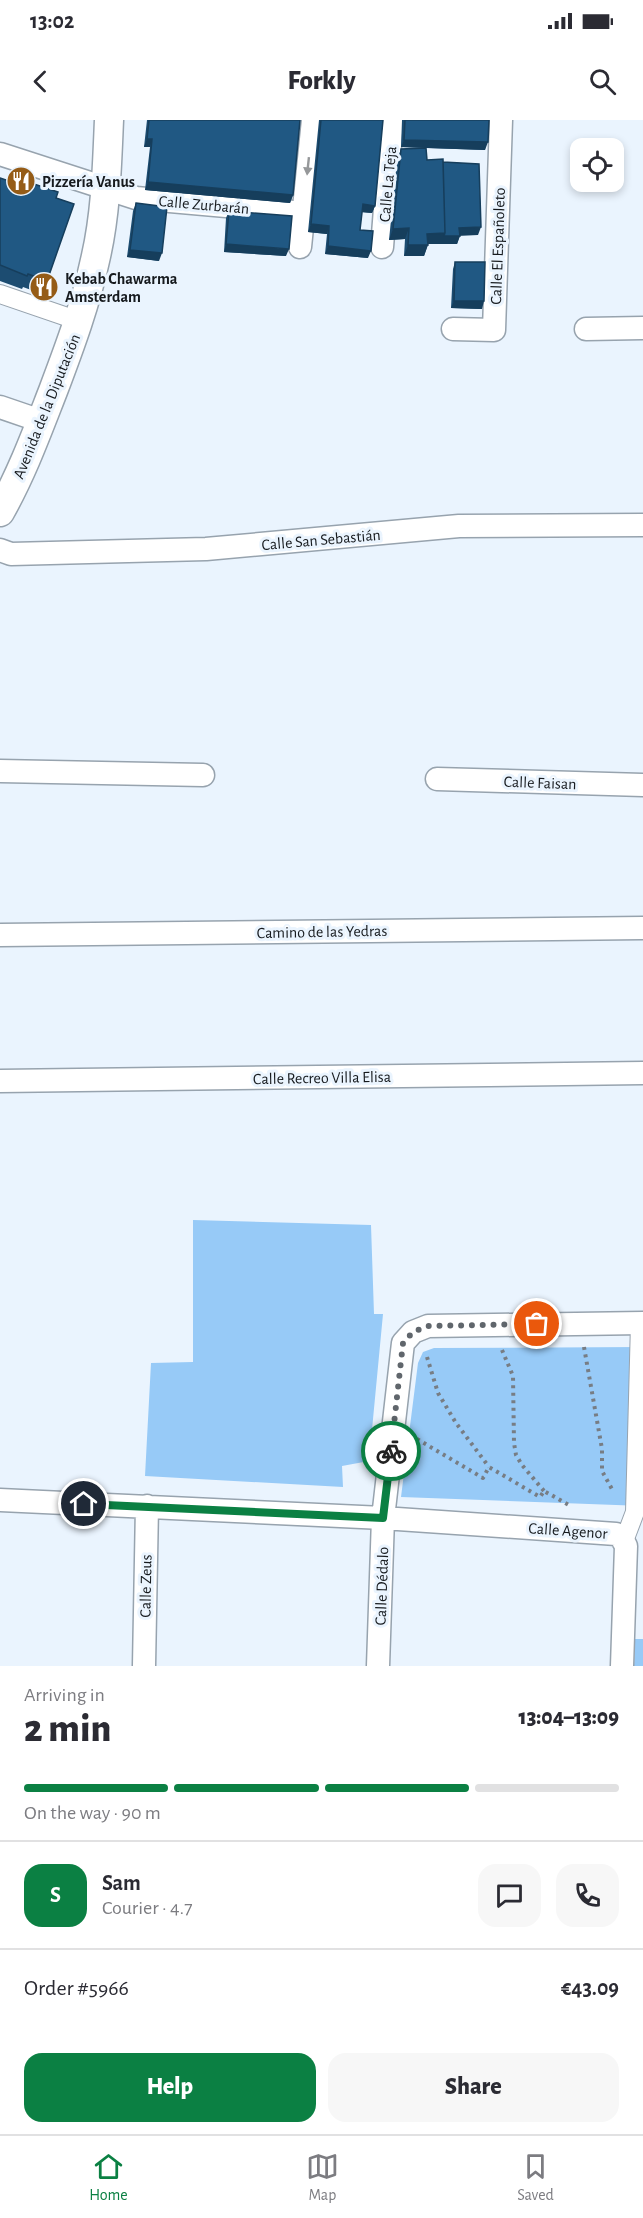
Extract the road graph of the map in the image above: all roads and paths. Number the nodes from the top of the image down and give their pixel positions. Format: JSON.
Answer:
{"nodes":[{"id":1,"x":109,"y":120,"type":"edge"},
{"id":2,"x":312,"y":120,"type":"edge"},
{"id":3,"x":393,"y":120,"type":"edge"},
{"id":4,"x":501,"y":120,"type":"edge"},
{"id":5,"x":0,"y":154,"type":"edge"},
{"id":6,"x":106,"y":187,"type":"junction"},
{"id":7,"x":304,"y":213,"type":"junction"},
{"id":8,"x":300,"y":247,"type":"dead end"},
{"id":9,"x":382,"y":247,"type":"dead end"},
{"id":10,"x":0,"y":294,"type":"edge"},
{"id":11,"x":79,"y":321,"type":"junction"},
{"id":12,"x":643,"y":328,"type":"edge"},
{"id":13,"x":586,"y":329,"type":"dead end"},
{"id":14,"x":453,"y":330,"type":"dead end"},
{"id":15,"x":0,"y":407,"type":"edge"},
{"id":16,"x":41,"y":421,"type":"junction"},
{"id":17,"x":4,"y":496,"type":"edge"},
{"id":18,"x":643,"y":525,"type":"edge"},
{"id":19,"x":0,"y":550,"type":"edge"},
{"id":20,"x":0,"y":771,"type":"edge"},
{"id":21,"x":203,"y":775,"type":"dead end"},
{"id":22,"x":437,"y":779,"type":"dead end"},
{"id":23,"x":643,"y":785,"type":"edge"},
{"id":24,"x":643,"y":927,"type":"edge"},
{"id":25,"x":0,"y":934,"type":"edge"},
{"id":26,"x":643,"y":1073,"type":"edge"},
{"id":27,"x":0,"y":1081,"type":"edge"},
{"id":28,"x":642,"y":1323,"type":"edge"},
{"id":29,"x":582,"y":1324,"type":"junction"},
{"id":30,"x":491,"y":1325,"type":"junction"},
{"id":31,"x":413,"y":1332,"type":"junction"},
{"id":32,"x":393,"y":1425,"type":"junction"},
{"id":33,"x":489,"y":1467,"type":"junction"},
{"id":34,"x":544,"y":1491,"type":"junction"},
{"id":35,"x":0,"y":1500,"type":"edge"},
{"id":36,"x":147,"y":1506,"type":"junction"},
{"id":37,"x":635,"y":1512,"type":"junction"},
{"id":38,"x":383,"y":1518,"type":"junction"},
{"id":39,"x":587,"y":1531,"type":"junction"},
{"id":40,"x":624,"y":1541,"type":"junction"},
{"id":41,"x":144,"y":1666,"type":"edge"},
{"id":42,"x":378,"y":1666,"type":"edge"},
{"id":43,"x":622,"y":1666,"type":"edge"}],
"edges":[{"from":1,"to":6,"type":"street","name":"Avenida de la Diputación"},
{"from":2,"to":7,"type":"street","one_way":true},
{"from":3,"to":9,"type":"street","name":"Calle La Teja"},
{"from":4,"to":14,"type":"street","name":"Calle El Españoleto"},
{"from":5,"to":6,"type":"street","name":"Calle Zurbarán"},
{"from":6,"to":7,"type":"street","name":"Calle Zurbarán"},
{"from":6,"to":11,"type":"street","name":"Avenida de la Diputación"},
{"from":7,"to":8,"type":"street"},
{"from":10,"to":11,"type":"street"},
{"from":11,"to":16,"type":"street","name":"Avenida de la Diputación"},
{"from":12,"to":13,"type":"street"},
{"from":15,"to":16,"type":"street"},
{"from":16,"to":17,"type":"street","name":"Avenida de la Diputación"},
{"from":18,"to":19,"type":"street","name":"Calle San Sebastián"},
{"from":20,"to":21,"type":"street"},
{"from":22,"to":23,"type":"street","name":"Calle Faisan"},
{"from":24,"to":25,"type":"street","name":"Camino de las Yedras"},
{"from":26,"to":27,"type":"street","name":"Calle Recreo Villa Elisa"},
{"from":28,"to":29,"type":"street"},
{"from":28,"to":37,"type":"street"},
{"from":29,"to":30,"type":"street"},
{"from":29,"to":37,"type":"path"},
{"from":30,"to":31,"type":"street"},
{"from":30,"to":34,"type":"path"},
{"from":31,"to":32,"type":"street","name":"Calle Dédalo"},
{"from":31,"to":33,"type":"path"},
{"from":32,"to":33,"type":"path"},
{"from":32,"to":38,"type":"street","name":"Calle Dédalo"},
{"from":33,"to":34,"type":"path"},
{"from":34,"to":39,"type":"path"},
{"from":35,"to":36,"type":"street","name":"Calle Agenor"},
{"from":36,"to":38,"type":"street","name":"Calle Agenor"},
{"from":36,"to":41,"type":"street","name":"Calle Zeus"},
{"from":37,"to":40,"type":"street"},
{"from":38,"to":39,"type":"street","name":"Calle Agenor"},
{"from":38,"to":42,"type":"street","name":"Calle Dédalo"},
{"from":39,"to":40,"type":"street","name":"Calle Agenor"},
{"from":40,"to":43,"type":"street","name":"Calle Agenor"}]}
